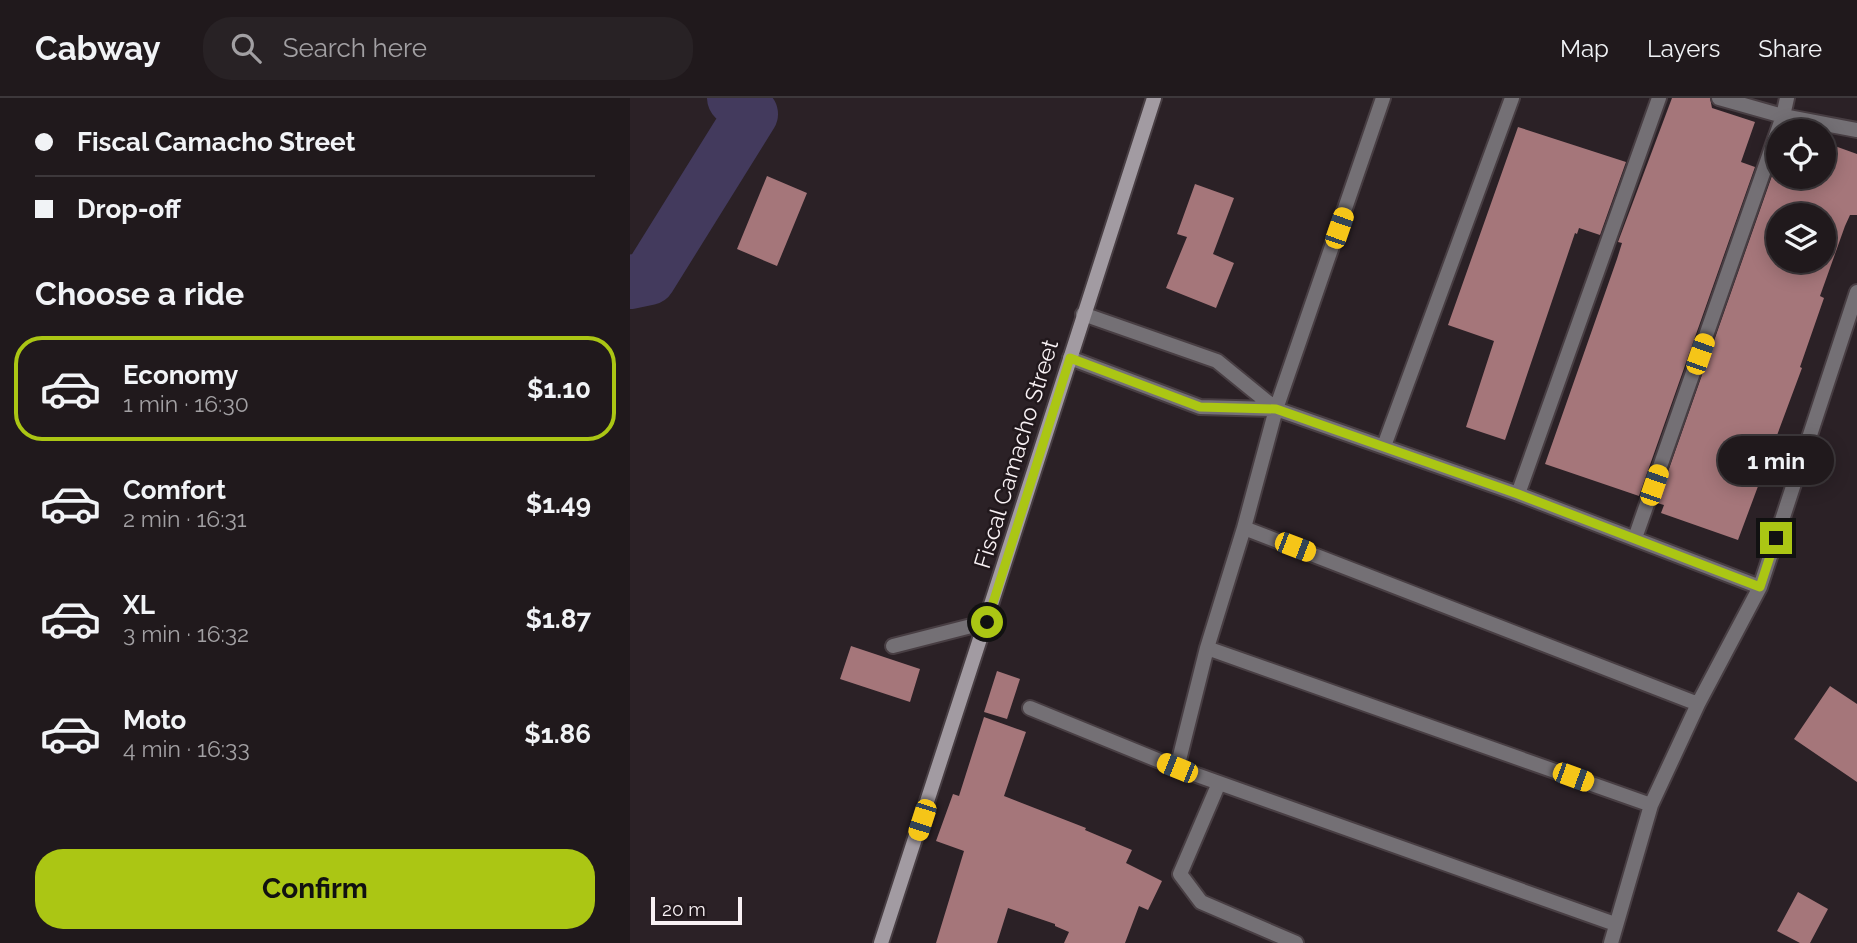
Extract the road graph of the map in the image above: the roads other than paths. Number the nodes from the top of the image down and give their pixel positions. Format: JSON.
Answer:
{"nodes":[{"id":1,"x":1154,"y":98,"type":"edge"},
{"id":2,"x":1383,"y":98,"type":"edge"},
{"id":3,"x":1512,"y":98,"type":"edge"},
{"id":4,"x":1659,"y":98,"type":"edge"},
{"id":5,"x":1719,"y":98,"type":"edge"},
{"id":6,"x":1787,"y":98,"type":"edge"},
{"id":7,"x":1783,"y":116,"type":"junction"},
{"id":8,"x":1857,"y":130,"type":"edge"},
{"id":9,"x":1857,"y":292,"type":"edge"},
{"id":10,"x":1083,"y":314,"type":"junction"},
{"id":11,"x":1070,"y":358,"type":"junction"},
{"id":12,"x":1276,"y":409,"type":"junction"},
{"id":13,"x":1384,"y":446,"type":"junction"},
{"id":14,"x":1518,"y":494,"type":"junction"},
{"id":15,"x":1244,"y":528,"type":"junction"},
{"id":16,"x":1635,"y":538,"type":"junction"},
{"id":17,"x":1760,"y":587,"type":"junction"},
{"id":18,"x":987,"y":622,"type":"junction"},
{"id":19,"x":893,"y":646,"type":"dead end"},
{"id":20,"x":1207,"y":648,"type":"junction"},
{"id":21,"x":1698,"y":704,"type":"junction"},
{"id":22,"x":1030,"y":708,"type":"dead end"},
{"id":23,"x":1177,"y":768,"type":"junction"},
{"id":24,"x":1219,"y":783,"type":"junction"},
{"id":25,"x":1651,"y":805,"type":"junction"},
{"id":26,"x":1615,"y":924,"type":"junction"},
{"id":27,"x":881,"y":943,"type":"edge"},
{"id":28,"x":1296,"y":943,"type":"edge"},
{"id":29,"x":1611,"y":943,"type":"edge"}],
"edges":[{"from":1,"to":10,"type":"street","name":"Fiscal Camacho Street"},
{"from":2,"to":12,"type":"street"},
{"from":3,"to":13,"type":"street"},
{"from":4,"to":14,"type":"street"},
{"from":5,"to":7,"type":"street"},
{"from":6,"to":7,"type":"street"},
{"from":7,"to":8,"type":"street"},
{"from":7,"to":16,"type":"street"},
{"from":9,"to":17,"type":"street"},
{"from":10,"to":11,"type":"street","name":"Fiscal Camacho Street"},
{"from":10,"to":12,"type":"street"},
{"from":11,"to":12,"type":"street"},
{"from":11,"to":18,"type":"street","name":"Fiscal Camacho Street"},
{"from":12,"to":13,"type":"street"},
{"from":12,"to":15,"type":"street"},
{"from":13,"to":14,"type":"street"},
{"from":14,"to":16,"type":"street"},
{"from":15,"to":20,"type":"street"},
{"from":15,"to":21,"type":"street"},
{"from":16,"to":17,"type":"street"},
{"from":17,"to":21,"type":"street"},
{"from":18,"to":19,"type":"street"},
{"from":18,"to":27,"type":"street","name":"Fiscal Camacho Street"},
{"from":20,"to":23,"type":"street"},
{"from":20,"to":25,"type":"street"},
{"from":21,"to":25,"type":"street"},
{"from":22,"to":23,"type":"street"},
{"from":23,"to":24,"type":"street"},
{"from":24,"to":26,"type":"street"},
{"from":24,"to":28,"type":"street"},
{"from":25,"to":26,"type":"street"},
{"from":26,"to":29,"type":"street"}]}
